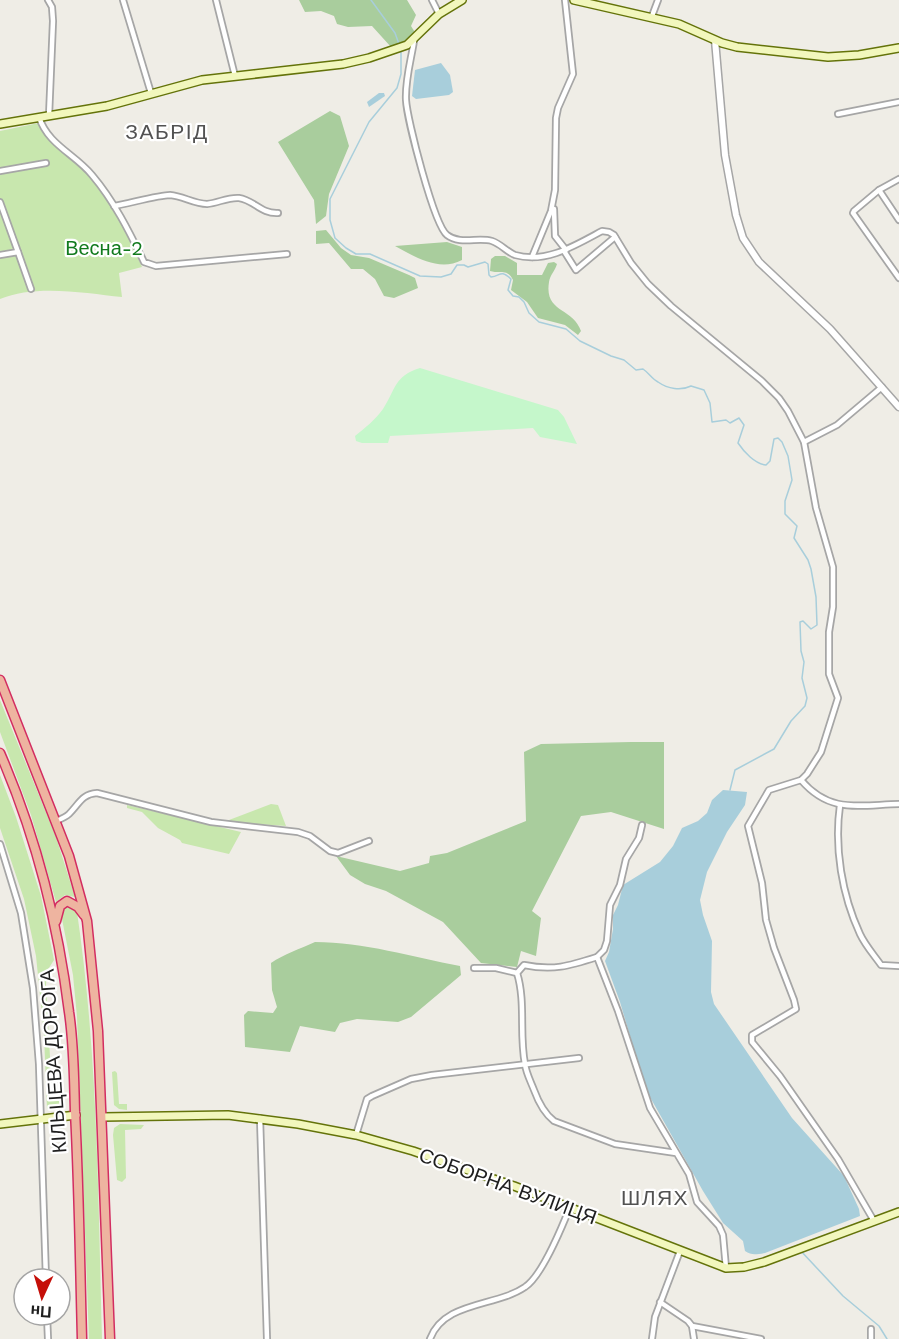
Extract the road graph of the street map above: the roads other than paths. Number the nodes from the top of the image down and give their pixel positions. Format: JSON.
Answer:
{"nodes":[{"id":1,"x":48,"y":0,"type":"edge"},
{"id":2,"x":123,"y":0,"type":"edge"},
{"id":3,"x":216,"y":0,"type":"edge"},
{"id":4,"x":432,"y":0,"type":"edge"},
{"id":5,"x":462,"y":0,"type":"edge"},
{"id":6,"x":565,"y":0,"type":"edge"},
{"id":7,"x":574,"y":0,"type":"edge"},
{"id":8,"x":658,"y":0,"type":"edge"},
{"id":9,"x":439,"y":14,"type":"junction"},
{"id":10,"x":652,"y":16,"type":"junction"},
{"id":11,"x":414,"y":40,"type":"junction"},
{"id":12,"x":715,"y":40,"type":"junction"},
{"id":13,"x":899,"y":48,"type":"edge"},
{"id":14,"x":235,"y":76,"type":"junction"},
{"id":15,"x":151,"y":93,"type":"junction"},
{"id":16,"x":899,"y":102,"type":"edge"},
{"id":17,"x":838,"y":114,"type":"dead end"},
{"id":18,"x":50,"y":116,"type":"junction"},
{"id":19,"x":39,"y":117,"type":"junction"},
{"id":20,"x":0,"y":124,"type":"edge"},
{"id":21,"x":46,"y":163,"type":"dead end"},
{"id":22,"x":0,"y":171,"type":"edge"},
{"id":23,"x":899,"y":179,"type":"edge"},
{"id":24,"x":555,"y":190,"type":"junction"},
{"id":25,"x":879,"y":190,"type":"junction"},
{"id":26,"x":0,"y":202,"type":"edge"},
{"id":27,"x":114,"y":206,"type":"junction"},
{"id":28,"x":278,"y":213,"type":"dead end"},
{"id":29,"x":899,"y":220,"type":"edge"},
{"id":30,"x":615,"y":237,"type":"junction"},
{"id":31,"x":565,"y":251,"type":"junction"},
{"id":32,"x":18,"y":252,"type":"junction"},
{"id":33,"x":287,"y":254,"type":"dead end"},
{"id":34,"x":0,"y":255,"type":"edge"},
{"id":35,"x":532,"y":257,"type":"junction"},
{"id":36,"x":899,"y":278,"type":"edge"},
{"id":37,"x":31,"y":289,"type":"dead end"},
{"id":38,"x":882,"y":387,"type":"junction"},
{"id":39,"x":899,"y":407,"type":"edge"},
{"id":40,"x":804,"y":442,"type":"junction"},
{"id":41,"x":0,"y":680,"type":"edge"},
{"id":42,"x":0,"y":753,"type":"edge"},
{"id":43,"x":801,"y":780,"type":"junction"},
{"id":44,"x":899,"y":804,"type":"edge"},
{"id":45,"x":840,"y":805,"type":"junction"},
{"id":46,"x":56,"y":821,"type":"junction"},
{"id":47,"x":642,"y":825,"type":"dead end"},
{"id":48,"x":369,"y":841,"type":"dead end"},
{"id":49,"x":0,"y":844,"type":"edge"},
{"id":50,"x":87,"y":921,"type":"junction"},
{"id":51,"x":56,"y":926,"type":"junction"},
{"id":52,"x":597,"y":957,"type":"junction"},
{"id":53,"x":899,"y":966,"type":"edge"},
{"id":54,"x":474,"y":968,"type":"dead end"},
{"id":55,"x":517,"y":973,"type":"junction"},
{"id":56,"x":579,"y":1058,"type":"dead end"},
{"id":57,"x":525,"y":1066,"type":"junction"},
{"id":58,"x":75,"y":1115,"type":"junction"},
{"id":59,"x":103,"y":1117,"type":"junction"},
{"id":60,"x":40,"y":1118,"type":"junction"},
{"id":61,"x":260,"y":1118,"type":"junction"},
{"id":62,"x":0,"y":1124,"type":"edge"},
{"id":63,"x":356,"y":1135,"type":"junction"},
{"id":64,"x":676,"y":1153,"type":"junction"},
{"id":65,"x":570,"y":1207,"type":"junction"},
{"id":66,"x":899,"y":1212,"type":"edge"},
{"id":67,"x":873,"y":1221,"type":"junction"},
{"id":68,"x":680,"y":1251,"type":"junction"},
{"id":69,"x":46,"y":1267,"type":"edge"},
{"id":70,"x":726,"y":1268,"type":"junction"},
{"id":71,"x":660,"y":1302,"type":"junction"},
{"id":72,"x":692,"y":1326,"type":"junction"},
{"id":73,"x":871,"y":1329,"type":"dead end"},
{"id":74,"x":82,"y":1339,"type":"edge"},
{"id":75,"x":110,"y":1339,"type":"edge"},
{"id":76,"x":267,"y":1339,"type":"edge"},
{"id":77,"x":430,"y":1339,"type":"edge"},
{"id":78,"x":652,"y":1339,"type":"edge"},
{"id":79,"x":694,"y":1339,"type":"edge"},
{"id":80,"x":761,"y":1339,"type":"edge"},
{"id":81,"x":871,"y":1339,"type":"edge"}],
"edges":[{"from":1,"to":18,"type":"street"},
{"from":2,"to":15,"type":"street"},
{"from":3,"to":14,"type":"street"},
{"from":4,"to":9,"type":"street"},
{"from":5,"to":9,"type":"main road"},
{"from":6,"to":24,"type":"street"},
{"from":7,"to":10,"type":"main road"},
{"from":8,"to":10,"type":"street"},
{"from":9,"to":11,"type":"main road"},
{"from":10,"to":12,"type":"main road"},
{"from":11,"to":14,"type":"main road"},
{"from":11,"to":35,"type":"street"},
{"from":12,"to":13,"type":"main road"},
{"from":12,"to":38,"type":"street"},
{"from":14,"to":15,"type":"main road"},
{"from":15,"to":18,"type":"main road"},
{"from":16,"to":17,"type":"street"},
{"from":18,"to":19,"type":"main road"},
{"from":19,"to":20,"type":"main road"},
{"from":19,"to":27,"type":"street"},
{"from":21,"to":22,"type":"street"},
{"from":23,"to":25,"type":"street"},
{"from":24,"to":31,"type":"street"},
{"from":24,"to":35,"type":"street"},
{"from":25,"to":29,"type":"street"},
{"from":25,"to":36,"type":"street"},
{"from":26,"to":32,"type":"street"},
{"from":27,"to":28,"type":"street"},
{"from":27,"to":33,"type":"street"},
{"from":30,"to":31,"type":"street"},
{"from":30,"to":31,"type":"street"},
{"from":30,"to":40,"type":"street"},
{"from":31,"to":35,"type":"street"},
{"from":32,"to":34,"type":"street"},
{"from":32,"to":37,"type":"street"},
{"from":38,"to":39,"type":"street"},
{"from":38,"to":40,"type":"street"},
{"from":40,"to":43,"type":"street"},
{"from":41,"to":46,"type":"highway"},
{"from":42,"to":51,"type":"highway","name":"КІЛЬЦЕВА ДОРОГА"},
{"from":43,"to":45,"type":"street"},
{"from":43,"to":67,"type":"street"},
{"from":44,"to":45,"type":"street"},
{"from":45,"to":53,"type":"street"},
{"from":46,"to":48,"type":"street"},
{"from":46,"to":50,"type":"highway"},
{"from":47,"to":52,"type":"street"},
{"from":49,"to":60,"type":"street"},
{"from":50,"to":51,"type":"highway"},
{"from":50,"to":59,"type":"highway"},
{"from":51,"to":58,"type":"highway","name":"КІЛЬЦЕВА ДОРОГА"},
{"from":52,"to":55,"type":"street"},
{"from":52,"to":64,"type":"street"},
{"from":54,"to":55,"type":"street"},
{"from":55,"to":57,"type":"street"},
{"from":56,"to":57,"type":"street"},
{"from":57,"to":63,"type":"street"},
{"from":57,"to":64,"type":"street"},
{"from":58,"to":60,"type":"main road"},
{"from":58,"to":74,"type":"highway","name":"КІЛЬЦЕВА ДОРОГА"},
{"from":59,"to":61,"type":"main road","name":"СОБОРНА ВУЛИЦЯ"},
{"from":59,"to":75,"type":"highway"},
{"from":60,"to":62,"type":"main road"},
{"from":60,"to":69,"type":"street"},
{"from":61,"to":63,"type":"main road","name":"СОБОРНА ВУЛИЦЯ"},
{"from":61,"to":76,"type":"street"},
{"from":63,"to":65,"type":"main road","name":"СОБОРНА ВУЛИЦЯ"},
{"from":64,"to":70,"type":"street"},
{"from":65,"to":68,"type":"main road","name":"СОБОРНА ВУЛИЦЯ"},
{"from":65,"to":77,"type":"street"},
{"from":66,"to":67,"type":"main road","name":"СОБОРНА ВУЛИЦЯ"},
{"from":67,"to":70,"type":"main road","name":"СОБОРНА ВУЛИЦЯ"},
{"from":68,"to":70,"type":"main road","name":"СОБОРНА ВУЛИЦЯ"},
{"from":68,"to":71,"type":"street"},
{"from":71,"to":72,"type":"street"},
{"from":71,"to":78,"type":"street"},
{"from":72,"to":79,"type":"street"},
{"from":72,"to":80,"type":"street"},
{"from":73,"to":81,"type":"street"}]}
